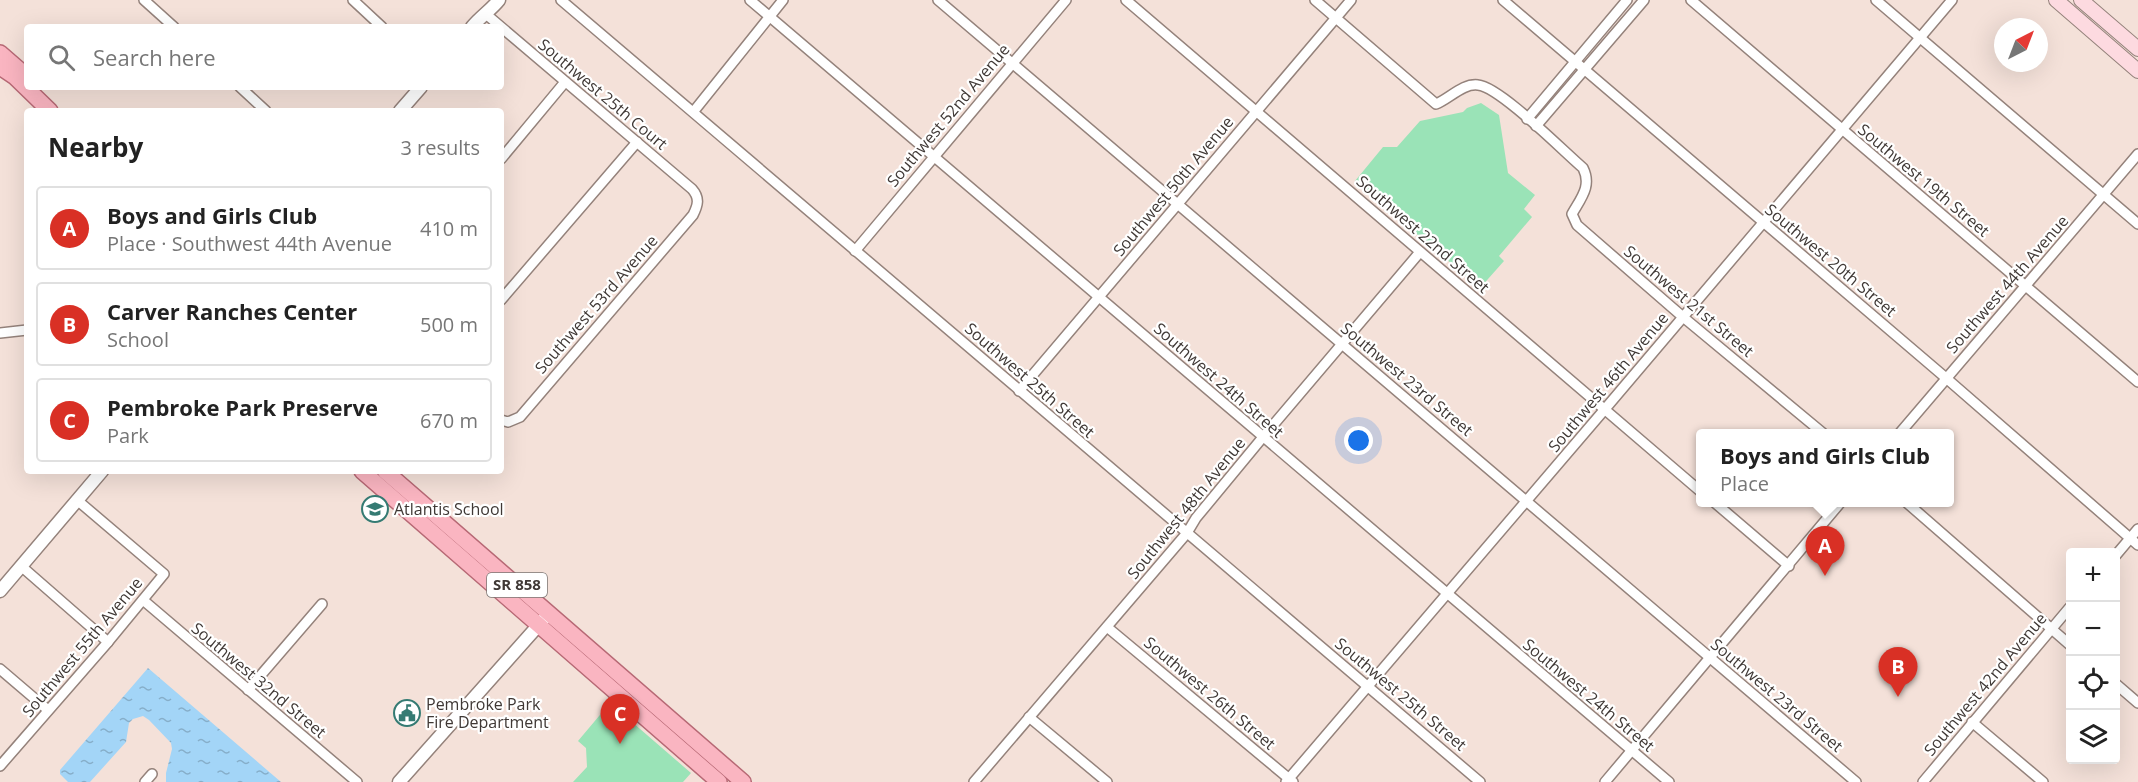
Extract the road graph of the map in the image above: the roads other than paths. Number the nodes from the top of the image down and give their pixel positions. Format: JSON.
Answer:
{"nodes":[{"id":1,"x":144,"y":0,"type":"edge"},
{"id":2,"x":353,"y":0,"type":"edge"},
{"id":3,"x":499,"y":0,"type":"edge"},
{"id":4,"x":561,"y":0,"type":"edge"},
{"id":5,"x":750,"y":0,"type":"edge"},
{"id":6,"x":783,"y":0,"type":"edge"},
{"id":7,"x":938,"y":0,"type":"edge"},
{"id":8,"x":1066,"y":0,"type":"edge"},
{"id":9,"x":1126,"y":0,"type":"edge"},
{"id":10,"x":1315,"y":0,"type":"edge"},
{"id":11,"x":1351,"y":0,"type":"edge"},
{"id":12,"x":1503,"y":0,"type":"edge"},
{"id":13,"x":1627,"y":0,"type":"edge"},
{"id":14,"x":1644,"y":0,"type":"edge"},
{"id":15,"x":1691,"y":0,"type":"edge"},
{"id":16,"x":1876,"y":0,"type":"edge"},
{"id":17,"x":1952,"y":0,"type":"edge"},
{"id":18,"x":2056,"y":0,"type":"edge"},
{"id":19,"x":2083,"y":3,"type":"edge"},
{"id":20,"x":487,"y":15,"type":"junction"},
{"id":21,"x":769,"y":16,"type":"junction"},
{"id":22,"x":1335,"y":18,"type":"junction"},
{"id":23,"x":171,"y":24,"type":"edge"},
{"id":24,"x":379,"y":24,"type":"edge"},
{"id":25,"x":475,"y":24,"type":"edge"},
{"id":26,"x":484,"y":24,"type":"edge"},
{"id":27,"x":498,"y":24,"type":"edge"},
{"id":28,"x":504,"y":29,"type":"edge"},
{"id":29,"x":1920,"y":38,"type":"junction"},
{"id":30,"x":2138,"y":49,"type":"edge"},
{"id":31,"x":0,"y":52,"type":"edge"},
{"id":32,"x":1574,"y":61,"type":"junction"},
{"id":33,"x":1012,"y":63,"type":"junction"},
{"id":34,"x":0,"y":67,"type":"edge"},
{"id":35,"x":1585,"y":70,"type":"junction"},
{"id":36,"x":2138,"y":71,"type":"edge"},
{"id":37,"x":0,"y":72,"type":"edge"},
{"id":38,"x":24,"y":74,"type":"edge"},
{"id":39,"x":566,"y":82,"type":"junction"},
{"id":40,"x":24,"y":86,"type":"edge"},
{"id":41,"x":28,"y":90,"type":"edge"},
{"id":42,"x":42,"y":90,"type":"edge"},
{"id":43,"x":243,"y":90,"type":"edge"},
{"id":44,"x":418,"y":90,"type":"edge"},
{"id":45,"x":428,"y":90,"type":"edge"},
{"id":46,"x":37,"y":108,"type":"edge"},
{"id":47,"x":47,"y":108,"type":"edge"},
{"id":48,"x":59,"y":108,"type":"edge"},
{"id":49,"x":263,"y":108,"type":"edge"},
{"id":50,"x":403,"y":108,"type":"edge"},
{"id":51,"x":412,"y":108,"type":"edge"},
{"id":52,"x":694,"y":111,"type":"junction"},
{"id":53,"x":1256,"y":111,"type":"junction"},
{"id":54,"x":1527,"y":119,"type":"junction"},
{"id":55,"x":1536,"y":126,"type":"junction"},
{"id":56,"x":1841,"y":129,"type":"junction"},
{"id":57,"x":637,"y":142,"type":"junction"},
{"id":58,"x":2138,"y":154,"type":"edge"},
{"id":59,"x":504,"y":155,"type":"edge"},
{"id":60,"x":934,"y":157,"type":"junction"},
{"id":61,"x":2104,"y":195,"type":"junction"},
{"id":62,"x":698,"y":198,"type":"joint"},
{"id":63,"x":1178,"y":203,"type":"junction"},
{"id":64,"x":1763,"y":223,"type":"junction"},
{"id":65,"x":2138,"y":224,"type":"edge"},
{"id":66,"x":855,"y":250,"type":"junction"},
{"id":67,"x":1420,"y":252,"type":"junction"},
{"id":68,"x":2025,"y":286,"type":"junction"},
{"id":69,"x":1099,"y":296,"type":"junction"},
{"id":70,"x":504,"y":297,"type":"edge"},
{"id":71,"x":1683,"y":316,"type":"junction"},
{"id":72,"x":24,"y":330,"type":"edge"},
{"id":73,"x":0,"y":333,"type":"edge"},
{"id":74,"x":1343,"y":344,"type":"junction"},
{"id":75,"x":1946,"y":378,"type":"junction"},
{"id":76,"x":2138,"y":382,"type":"edge"},
{"id":77,"x":1019,"y":391,"type":"junction"},
{"id":78,"x":1605,"y":410,"type":"junction"},
{"id":79,"x":504,"y":421,"type":"edge"},
{"id":80,"x":1818,"y":429,"type":"edge"},
{"id":81,"x":1903,"y":429,"type":"edge"},
{"id":82,"x":1263,"y":437,"type":"junction"},
{"id":83,"x":96,"y":474,"type":"edge"},
{"id":84,"x":366,"y":474,"type":"edge"},
{"id":85,"x":388,"y":474,"type":"edge"},
{"id":86,"x":1696,"y":487,"type":"edge"},
{"id":87,"x":77,"y":500,"type":"junction"},
{"id":88,"x":1527,"y":501,"type":"junction"},
{"id":89,"x":1720,"y":507,"type":"edge"},
{"id":90,"x":1837,"y":507,"type":"edge"},
{"id":91,"x":1912,"y":507,"type":"edge"},
{"id":92,"x":2138,"y":529,"type":"edge"},
{"id":93,"x":1187,"y":533,"type":"junction"},
{"id":94,"x":2130,"y":538,"type":"junction"},
{"id":95,"x":2138,"y":545,"type":"edge"},
{"id":96,"x":2120,"y":549,"type":"edge"},
{"id":97,"x":21,"y":566,"type":"junction"},
{"id":98,"x":1789,"y":566,"type":"junction"},
{"id":99,"x":0,"y":591,"type":"edge"},
{"id":100,"x":1446,"y":593,"type":"junction"},
{"id":101,"x":143,"y":600,"type":"junction"},
{"id":102,"x":321,"y":604,"type":"dead end"},
{"id":103,"x":2066,"y":612,"type":"edge"},
{"id":104,"x":544,"y":619,"type":"junction"},
{"id":105,"x":1107,"y":627,"type":"junction"},
{"id":106,"x":2052,"y":628,"type":"junction"},
{"id":107,"x":2066,"y":641,"type":"edge"},
{"id":108,"x":108,"y":642,"type":"junction"},
{"id":109,"x":1710,"y":658,"type":"junction"},
{"id":110,"x":0,"y":669,"type":"edge"},
{"id":111,"x":1368,"y":686,"type":"junction"},
{"id":112,"x":2120,"y":688,"type":"edge"},
{"id":113,"x":248,"y":690,"type":"junction"},
{"id":114,"x":648,"y":700,"type":"junction"},
{"id":115,"x":2138,"y":703,"type":"edge"},
{"id":116,"x":48,"y":710,"type":"junction"},
{"id":117,"x":1029,"y":717,"type":"junction"},
{"id":118,"x":1972,"y":722,"type":"junction"},
{"id":119,"x":657,"y":730,"type":"junction"},
{"id":120,"x":1632,"y":751,"type":"junction"},
{"id":121,"x":0,"y":766,"type":"edge"},
{"id":122,"x":152,"y":774,"type":"dead end"},
{"id":123,"x":1289,"y":781,"type":"edge"},
{"id":124,"x":145,"y":782,"type":"edge"},
{"id":125,"x":357,"y":782,"type":"edge"},
{"id":126,"x":399,"y":782,"type":"edge"},
{"id":127,"x":719,"y":782,"type":"edge"},
{"id":128,"x":743,"y":782,"type":"edge"},
{"id":129,"x":974,"y":782,"type":"edge"},
{"id":130,"x":1107,"y":782,"type":"edge"},
{"id":131,"x":1480,"y":782,"type":"edge"},
{"id":132,"x":1605,"y":782,"type":"edge"},
{"id":133,"x":1669,"y":782,"type":"edge"},
{"id":134,"x":1856,"y":782,"type":"edge"},
{"id":135,"x":1923,"y":782,"type":"edge"},
{"id":136,"x":2043,"y":782,"type":"edge"}],
"edges":[{"from":1,"to":23,"type":"street"},
{"from":2,"to":24,"type":"street"},
{"from":3,"to":20,"type":"street"},
{"from":4,"to":52,"type":"street","name":"Southwest 25th Street"},
{"from":5,"to":21,"type":"street","name":"Southwest 24th Street"},
{"from":6,"to":21,"type":"street"},
{"from":7,"to":33,"type":"street","name":"Southwest 23rd Street"},
{"from":8,"to":33,"type":"street","name":"Southwest 52nd Avenue"},
{"from":9,"to":53,"type":"street","name":"Southwest 22nd Street"},
{"from":10,"to":22,"type":"street"},
{"from":11,"to":22,"type":"street","name":"Southwest 50th Avenue"},
{"from":12,"to":32,"type":"street","name":"Southwest 20th Street"},
{"from":13,"to":32,"type":"street"},
{"from":14,"to":35,"type":"street"},
{"from":15,"to":56,"type":"street","name":"Southwest 19th Street"},
{"from":16,"to":29,"type":"street"},
{"from":17,"to":29,"type":"street","name":"Southwest 46th Avenue"},
{"from":18,"to":36,"type":"main road"},
{"from":19,"to":30,"type":"main road"},
{"from":20,"to":25,"type":"street"},
{"from":20,"to":26,"type":"street"},
{"from":20,"to":27,"type":"street","name":"Southwest 25th Court"},
{"from":21,"to":52,"type":"street"},
{"from":21,"to":60,"type":"street","name":"Southwest 24th Street"},
{"from":22,"to":53,"type":"street","name":"Southwest 50th Avenue"},
{"from":22,"to":54,"type":"street"},
{"from":28,"to":39,"type":"street","name":"Southwest 25th Court"},
{"from":29,"to":56,"type":"street","name":"Southwest 46th Avenue"},
{"from":29,"to":61,"type":"street"},
{"from":31,"to":38,"type":"main road"},
{"from":32,"to":35,"type":"street","name":"Southwest 20th Street"},
{"from":32,"to":54,"type":"street"},
{"from":33,"to":60,"type":"street","name":"Southwest 52nd Avenue"},
{"from":33,"to":63,"type":"street","name":"Southwest 23rd Street"},
{"from":34,"to":40,"type":"main road"},
{"from":35,"to":55,"type":"street"},
{"from":35,"to":64,"type":"street","name":"Southwest 20th Street"},
{"from":37,"to":46,"type":"main road"},
{"from":39,"to":57,"type":"street","name":"Southwest 25th Court"},
{"from":39,"to":59,"type":"street"},
{"from":41,"to":47,"type":"main road"},
{"from":42,"to":48,"type":"main road"},
{"from":43,"to":49,"type":"street"},
{"from":44,"to":50,"type":"street"},
{"from":45,"to":51,"type":"street"},
{"from":52,"to":66,"type":"street","name":"Southwest 25th Street"},
{"from":53,"to":63,"type":"street","name":"Southwest 50th Avenue"},
{"from":53,"to":67,"type":"street","name":"Southwest 22nd Street"},
{"from":54,"to":55,"type":"street"},
{"from":55,"to":71,"type":"street","name":"Southwest 21st Street"},
{"from":56,"to":64,"type":"street","name":"Southwest 46th Avenue"},
{"from":56,"to":68,"type":"street","name":"Southwest 19th Street"},
{"from":57,"to":62,"type":"street","name":"Southwest 25th Court"},
{"from":57,"to":70,"type":"street"},
{"from":58,"to":61,"type":"street","name":"Southwest 44th Avenue"},
{"from":60,"to":66,"type":"street","name":"Southwest 52nd Avenue"},
{"from":60,"to":69,"type":"street","name":"Southwest 24th Street"},
{"from":61,"to":65,"type":"street"},
{"from":61,"to":68,"type":"street","name":"Southwest 44th Avenue"},
{"from":62,"to":79,"type":"street","name":"Southwest 53rd Avenue"},
{"from":63,"to":69,"type":"street","name":"Southwest 50th Avenue"},
{"from":63,"to":74,"type":"street","name":"Southwest 23rd Street"},
{"from":64,"to":71,"type":"street","name":"Southwest 46th Avenue"},
{"from":64,"to":75,"type":"street","name":"Southwest 20th Street"},
{"from":66,"to":77,"type":"street","name":"Southwest 25th Street"},
{"from":67,"to":74,"type":"street","name":"Southwest 48th Avenue"},
{"from":67,"to":78,"type":"street","name":"Southwest 22nd Street"},
{"from":68,"to":75,"type":"street","name":"Southwest 44th Avenue"},
{"from":68,"to":76,"type":"street","name":"Southwest 19th Street"},
{"from":69,"to":77,"type":"street","name":"Southwest 50th Avenue"},
{"from":69,"to":82,"type":"street","name":"Southwest 24th Street"},
{"from":71,"to":78,"type":"street","name":"Southwest 46th Avenue"},
{"from":71,"to":80,"type":"street","name":"Southwest 21st Street"},
{"from":72,"to":73,"type":"street"},
{"from":74,"to":82,"type":"street","name":"Southwest 48th Avenue"},
{"from":74,"to":88,"type":"street","name":"Southwest 23rd Street"},
{"from":75,"to":81,"type":"street","name":"Southwest 44th Avenue"},
{"from":75,"to":94,"type":"street","name":"Southwest 20th Street"},
{"from":77,"to":93,"type":"street","name":"Southwest 25th Street"},
{"from":78,"to":86,"type":"street","name":"Southwest 22nd Street"},
{"from":78,"to":88,"type":"street","name":"Southwest 46th Avenue"},
{"from":82,"to":93,"type":"street","name":"Southwest 48th Avenue"},
{"from":82,"to":100,"type":"street","name":"Southwest 24th Street"},
{"from":83,"to":87,"type":"street"},
{"from":84,"to":104,"type":"main road","number":"SR 858"},
{"from":85,"to":104,"type":"main road","number":"SR 858"},
{"from":87,"to":97,"type":"street"},
{"from":87,"to":101,"type":"street","name":"Southwest 55th Avenue"},
{"from":88,"to":100,"type":"street","name":"Southwest 46th Avenue"},
{"from":88,"to":109,"type":"street","name":"Southwest 23rd Street"},
{"from":89,"to":98,"type":"street"},
{"from":90,"to":98,"type":"street"},
{"from":91,"to":106,"type":"street"},
{"from":92,"to":94,"type":"street"},
{"from":93,"to":105,"type":"street","name":"Southwest 48th Avenue"},
{"from":93,"to":111,"type":"street","name":"Southwest 25th Street"},
{"from":94,"to":95,"type":"street","name":"Southwest 20th Street"},
{"from":94,"to":96,"type":"street"},
{"from":97,"to":99,"type":"street"},
{"from":97,"to":108,"type":"street"},
{"from":98,"to":109,"type":"street"},
{"from":100,"to":111,"type":"street","name":"Southwest 46th Avenue"},
{"from":100,"to":120,"type":"street","name":"Southwest 24th Street"},
{"from":101,"to":108,"type":"street","name":"Southwest 55th Avenue"},
{"from":101,"to":113,"type":"street","name":"Southwest 32nd Street"},
{"from":102,"to":113,"type":"street"},
{"from":103,"to":106,"type":"street","name":"Southwest 42nd Avenue"},
{"from":104,"to":114,"type":"main road","number":"SR 858"},
{"from":104,"to":119,"type":"main road","number":"SR 858"},
{"from":104,"to":126,"type":"street"},
{"from":105,"to":117,"type":"street","name":"Southwest 48th Avenue"},
{"from":105,"to":123,"type":"street","name":"Southwest 26th Street"},
{"from":106,"to":107,"type":"street"},
{"from":106,"to":118,"type":"street","name":"Southwest 42nd Avenue"},
{"from":108,"to":116,"type":"street","name":"Southwest 55th Avenue"},
{"from":109,"to":120,"type":"street"},
{"from":109,"to":134,"type":"street","name":"Southwest 23rd Street"},
{"from":110,"to":116,"type":"street"},
{"from":111,"to":123,"type":"street","name":"Southwest 46th Avenue"},
{"from":111,"to":131,"type":"street","name":"Southwest 25th Street"},
{"from":112,"to":115,"type":"street"},
{"from":113,"to":125,"type":"street","name":"Southwest 32nd Street"},
{"from":114,"to":119,"type":"main road"},
{"from":114,"to":128,"type":"main road","number":"SR 858"},
{"from":116,"to":121,"type":"street","name":"Southwest 55th Avenue"},
{"from":117,"to":129,"type":"street","name":"Southwest 48th Avenue"},
{"from":117,"to":130,"type":"street"},
{"from":118,"to":135,"type":"street","name":"Southwest 42nd Avenue"},
{"from":118,"to":136,"type":"street"},
{"from":119,"to":127,"type":"main road","number":"SR 858"},
{"from":120,"to":132,"type":"street"},
{"from":120,"to":133,"type":"street","name":"Southwest 24th Street"},
{"from":122,"to":124,"type":"street"}]}
